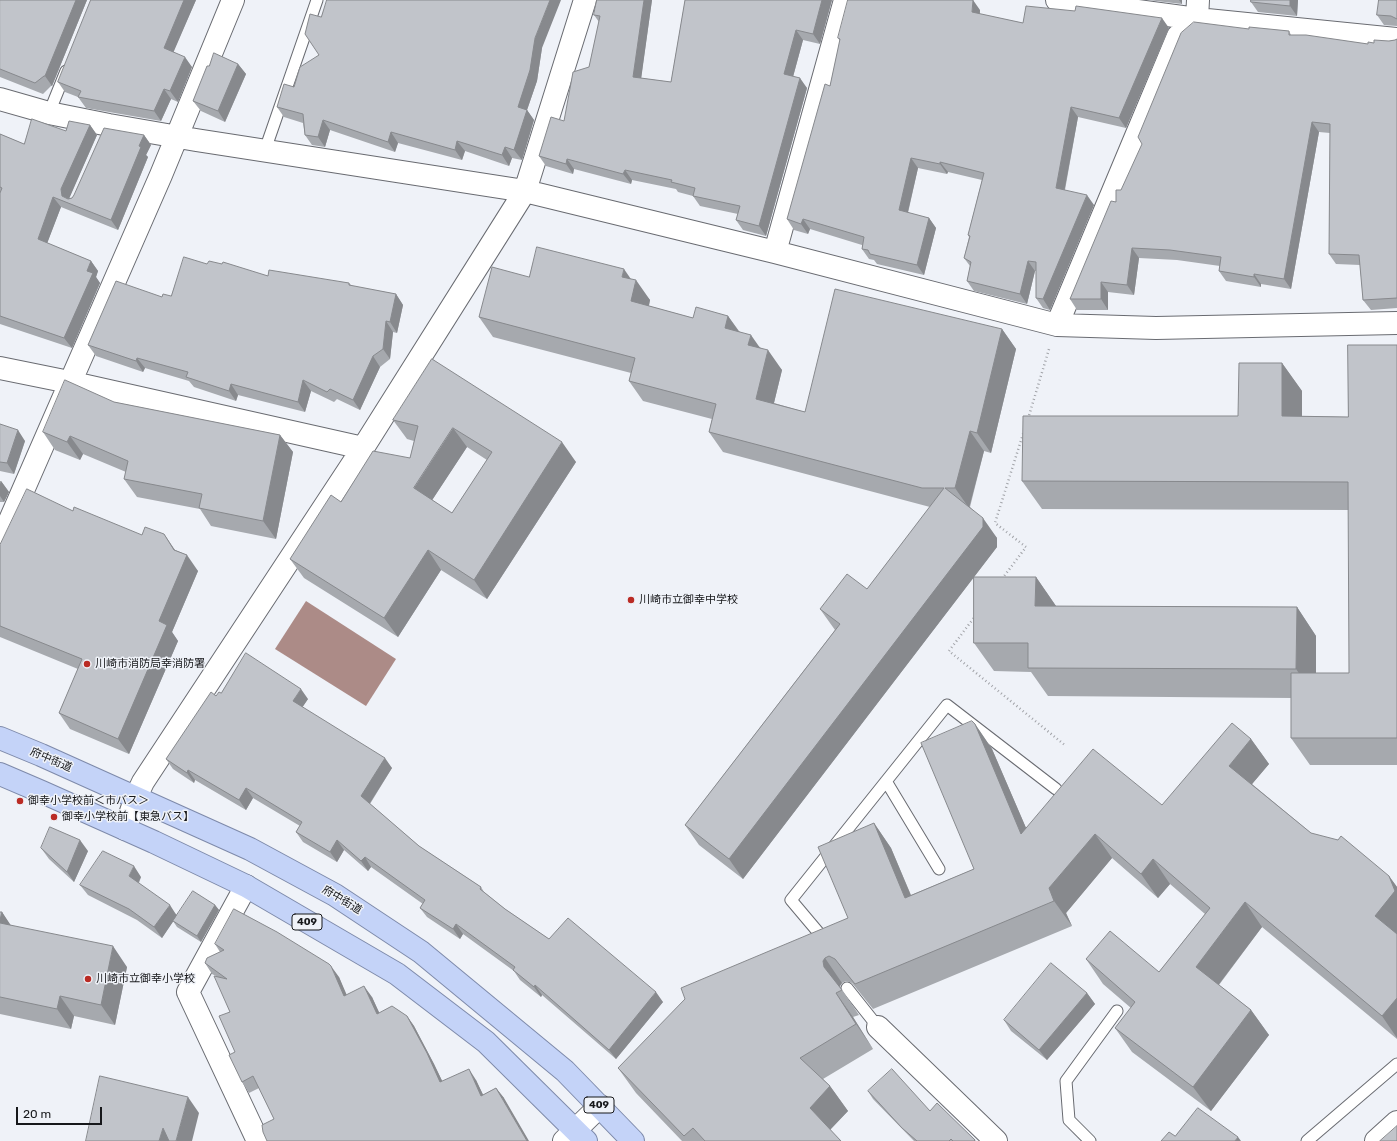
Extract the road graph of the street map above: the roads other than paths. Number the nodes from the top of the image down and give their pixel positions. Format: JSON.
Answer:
{"nodes":[{"id":1,"x":233,"y":0,"type":"edge"},
{"id":2,"x":317,"y":0,"type":"edge"},
{"id":3,"x":585,"y":0,"type":"edge"},
{"id":4,"x":845,"y":0,"type":"edge"},
{"id":5,"x":1056,"y":0,"type":"edge"},
{"id":6,"x":1198,"y":10,"type":"edge"},
{"id":7,"x":1397,"y":39,"type":"edge"},
{"id":8,"x":69,"y":64,"type":"edge"},
{"id":9,"x":0,"y":99,"type":"edge"},
{"id":10,"x":49,"y":113,"type":"junction"},
{"id":11,"x":177,"y":136,"type":"junction"},
{"id":12,"x":265,"y":150,"type":"junction"},
{"id":13,"x":525,"y":190,"type":"junction"},
{"id":14,"x":775,"y":252,"type":"junction"},
{"id":15,"x":1397,"y":324,"type":"edge"},
{"id":16,"x":1057,"y":325,"type":"junction"},
{"id":17,"x":0,"y":368,"type":"edge"},
{"id":18,"x":69,"y":382,"type":"junction"},
{"id":19,"x":363,"y":448,"type":"junction"},
{"id":20,"x":0,"y":542,"type":"edge"},
{"id":21,"x":0,"y":738,"type":"edge"},
{"id":22,"x":0,"y":774,"type":"edge"},
{"id":23,"x":886,"y":781,"type":"junction"},
{"id":24,"x":1056,"y":789,"type":"dead end"},
{"id":25,"x":136,"y":797,"type":"junction"},
{"id":26,"x":125,"y":829,"type":"junction"},
{"id":27,"x":939,"y":870,"type":"dead end"},
{"id":28,"x":246,"y":886,"type":"junction"},
{"id":29,"x":818,"y":932,"type":"edge"},
{"id":30,"x":847,"y":988,"type":"edge"},
{"id":31,"x":1117,"y":1012,"type":"edge"},
{"id":32,"x":878,"y":1027,"type":"joint"},
{"id":33,"x":1397,"y":1064,"type":"edge"},
{"id":34,"x":600,"y":1106,"type":"junction"},
{"id":35,"x":1397,"y":1122,"type":"edge"},
{"id":36,"x":575,"y":1137,"type":"edge"},
{"id":37,"x":258,"y":1141,"type":"edge"},
{"id":38,"x":633,"y":1141,"type":"edge"},
{"id":39,"x":996,"y":1141,"type":"edge"},
{"id":40,"x":1090,"y":1141,"type":"edge"},
{"id":41,"x":1307,"y":1141,"type":"edge"},
{"id":42,"x":1376,"y":1141,"type":"edge"}],
"edges":[{"from":1,"to":11,"type":"street"},
{"from":2,"to":12,"type":"lane"},
{"from":3,"to":13,"type":"street"},
{"from":4,"to":14,"type":"street"},
{"from":5,"to":6,"type":"street"},
{"from":6,"to":7,"type":"street"},
{"from":6,"to":16,"type":"street"},
{"from":8,"to":10,"type":"lane"},
{"from":9,"to":10,"type":"street"},
{"from":10,"to":11,"type":"street"},
{"from":11,"to":12,"type":"street"},
{"from":11,"to":18,"type":"street"},
{"from":12,"to":13,"type":"street"},
{"from":13,"to":14,"type":"street"},
{"from":13,"to":19,"type":"street"},
{"from":14,"to":16,"type":"street"},
{"from":15,"to":16,"type":"street"},
{"from":17,"to":18,"type":"street"},
{"from":18,"to":19,"type":"street"},
{"from":18,"to":20,"type":"street"},
{"from":19,"to":25,"type":"street"},
{"from":21,"to":25,"type":"highway","name":"府中街道","number":"409"},
{"from":22,"to":26,"type":"highway","number":"409"},
{"from":23,"to":24,"type":"lane"},
{"from":23,"to":27,"type":"lane"},
{"from":23,"to":29,"type":"lane"},
{"from":25,"to":26,"type":"street"},
{"from":25,"to":34,"type":"highway","name":"府中街道","number":"409"},
{"from":26,"to":28,"type":"highway","number":"409"},
{"from":28,"to":36,"type":"highway","number":"409"},
{"from":28,"to":37,"type":"street"},
{"from":30,"to":32,"type":"lane"},
{"from":31,"to":40,"type":"lane"},
{"from":32,"to":39,"type":"street"},
{"from":33,"to":41,"type":"lane"},
{"from":34,"to":36,"type":"street"},
{"from":34,"to":38,"type":"highway","name":"府中街道","number":"409"},
{"from":35,"to":42,"type":"street"}]}
